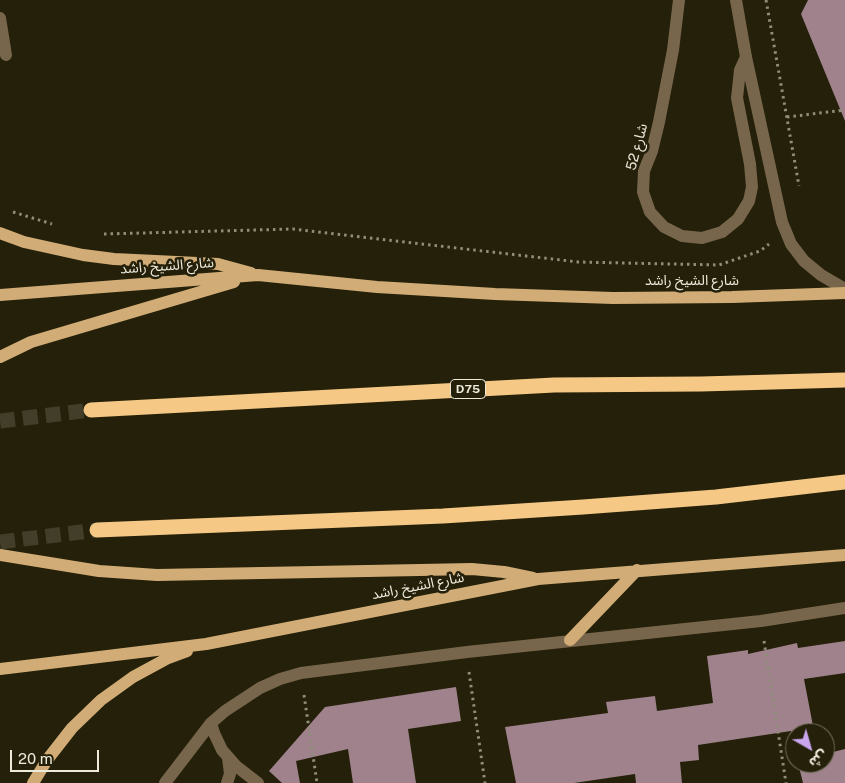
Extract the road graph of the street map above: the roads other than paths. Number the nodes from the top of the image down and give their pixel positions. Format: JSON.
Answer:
{"nodes":[{"id":1,"x":679,"y":0,"type":"edge"},
{"id":2,"x":736,"y":0,"type":"edge"},
{"id":3,"x":0,"y":18,"type":"edge"},
{"id":4,"x":6,"y":55,"type":"dead end"},
{"id":5,"x":746,"y":57,"type":"junction"},
{"id":6,"x":0,"y":233,"type":"edge"},
{"id":7,"x":258,"y":275,"type":"junction"},
{"id":8,"x":845,"y":291,"type":"edge"},
{"id":9,"x":0,"y":295,"type":"edge"},
{"id":10,"x":0,"y":357,"type":"edge"},
{"id":11,"x":845,"y":380,"type":"edge"},
{"id":12,"x":91,"y":410,"type":"tunnel mouth"},
{"id":13,"x":845,"y":482,"type":"edge"},
{"id":14,"x":97,"y":530,"type":"tunnel mouth"},
{"id":15,"x":0,"y":555,"type":"edge"},
{"id":16,"x":845,"y":555,"type":"edge"},
{"id":17,"x":637,"y":570,"type":"junction"},
{"id":18,"x":538,"y":579,"type":"junction"},
{"id":19,"x":845,"y":608,"type":"edge"},
{"id":20,"x":570,"y":640,"type":"junction"},
{"id":21,"x":206,"y":644,"type":"junction"},
{"id":22,"x":0,"y":669,"type":"edge"},
{"id":23,"x":211,"y":723,"type":"junction"},
{"id":24,"x":228,"y":758,"type":"junction"},
{"id":25,"x":33,"y":783,"type":"edge"},
{"id":26,"x":166,"y":783,"type":"edge"},
{"id":27,"x":228,"y":783,"type":"edge"},
{"id":28,"x":258,"y":783,"type":"edge"}],
"edges":[{"from":1,"to":5,"type":"street","name":"شارع 52"},
{"from":2,"to":5,"type":"street","name":"شارع 52"},
{"from":3,"to":4,"type":"street"},
{"from":5,"to":8,"type":"street","name":"شارع 52"},
{"from":6,"to":7,"type":"main road"},
{"from":7,"to":8,"type":"main road","name":"شارع الشيخ راشد"},
{"from":7,"to":9,"type":"main road","name":"شارع الشيخ راشد"},
{"from":7,"to":10,"type":"main road"},
{"from":11,"to":12,"type":"highway","number":"D75"},
{"from":13,"to":14,"type":"highway"},
{"from":15,"to":18,"type":"main road"},
{"from":16,"to":17,"type":"main road","name":"شارع الشيخ راشد"},
{"from":17,"to":18,"type":"main road","name":"شارع الشيخ راشد"},
{"from":17,"to":20,"type":"main road"},
{"from":18,"to":21,"type":"main road","name":"شارع الشيخ راشد"},
{"from":19,"to":20,"type":"street"},
{"from":20,"to":23,"type":"street"},
{"from":21,"to":22,"type":"main road","name":"شارع الشيخ راشد"},
{"from":21,"to":25,"type":"main road"},
{"from":23,"to":24,"type":"street"},
{"from":23,"to":26,"type":"street"},
{"from":24,"to":27,"type":"street"},
{"from":24,"to":28,"type":"street"}]}
